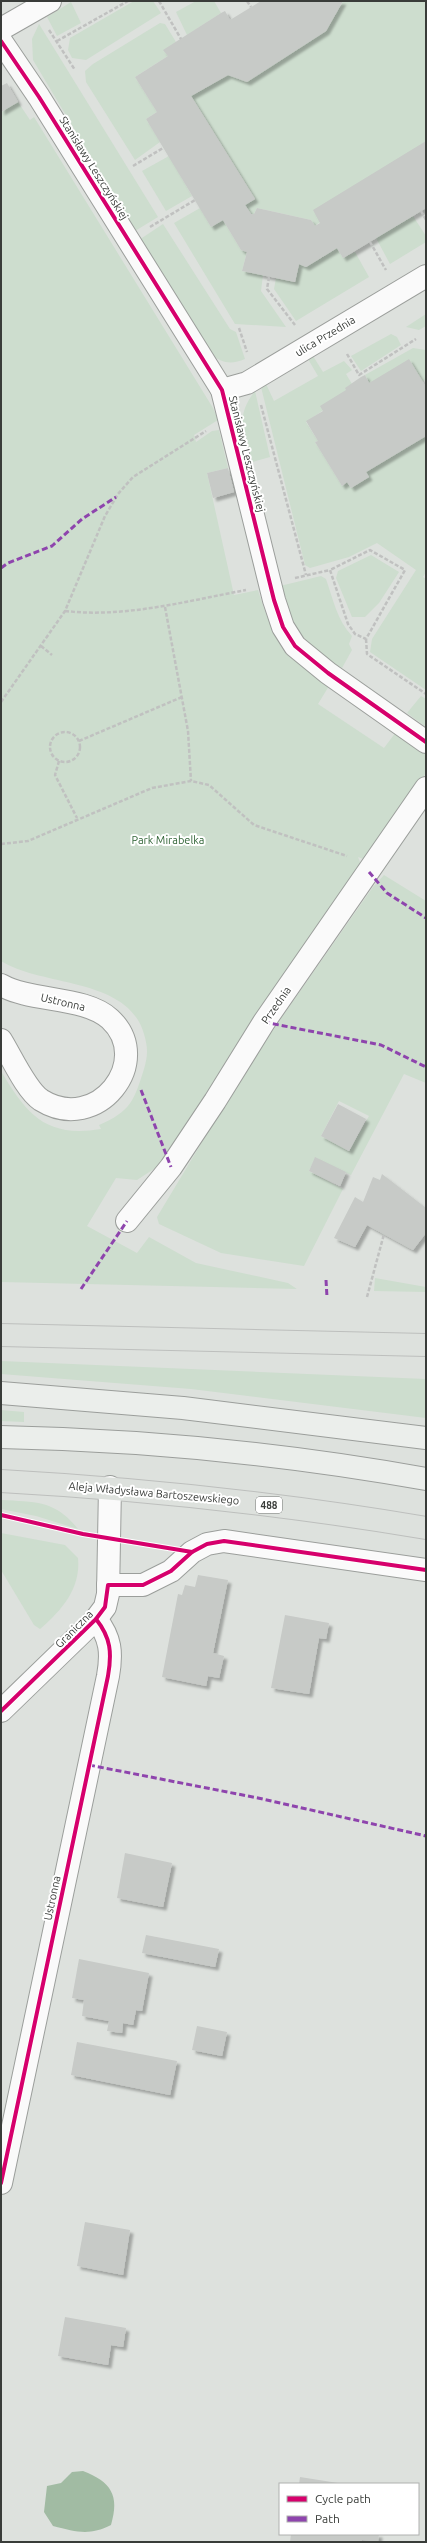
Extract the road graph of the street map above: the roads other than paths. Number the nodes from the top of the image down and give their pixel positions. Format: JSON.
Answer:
{"nodes":[{"id":1,"x":43,"y":5,"type":"edge"},
{"id":2,"x":1,"y":29,"type":"edge"},
{"id":3,"x":1,"y":41,"type":"edge"},
{"id":4,"x":426,"y":276,"type":"edge"},
{"id":5,"x":222,"y":390,"type":"junction"},
{"id":6,"x":426,"y":742,"type":"edge"},
{"id":7,"x":426,"y":788,"type":"edge"},
{"id":8,"x":1,"y":985,"type":"edge"},
{"id":9,"x":1,"y":1040,"type":"edge"},
{"id":10,"x":127,"y":1221,"type":"dead end"},
{"id":11,"x":1,"y":1335,"type":"edge"},
{"id":12,"x":426,"y":1345,"type":"edge"},
{"id":13,"x":1,"y":1393,"type":"edge"},
{"id":14,"x":1,"y":1437,"type":"edge"},
{"id":15,"x":426,"y":1438,"type":"edge"},
{"id":16,"x":426,"y":1479,"type":"edge"},
{"id":17,"x":1,"y":1481,"type":"edge"},
{"id":18,"x":110,"y":1488,"type":"junction"},
{"id":19,"x":426,"y":1528,"type":"edge"},
{"id":20,"x":426,"y":1570,"type":"edge"},
{"id":21,"x":108,"y":1585,"type":"junction"},
{"id":22,"x":96,"y":1620,"type":"junction"},
{"id":23,"x":1,"y":1710,"type":"edge"},
{"id":24,"x":1,"y":2183,"type":"edge"}],
"edges":[{"from":1,"to":2,"type":"street"},
{"from":3,"to":5,"type":"street","name":"Stanisławy Leszczyńskiej"},
{"from":4,"to":5,"type":"street","name":"ulica Przednia"},
{"from":5,"to":6,"type":"street","name":"Stanisławy Leszczyńskiej"},
{"from":7,"to":10,"type":"street","name":"Przednia"},
{"from":8,"to":9,"type":"street","name":"Ustronna"},
{"from":11,"to":12,"type":"main road"},
{"from":13,"to":15,"type":"main road"},
{"from":14,"to":16,"type":"main road"},
{"from":17,"to":18,"type":"main road","name":"Aleja Władysława Bartoszewskiego","number":"488"},
{"from":18,"to":19,"type":"main road","name":"Aleja Władysława Bartoszewskiego","number":"488"},
{"from":18,"to":21,"type":"street","name":"Graniczna"},
{"from":20,"to":21,"type":"street"},
{"from":21,"to":22,"type":"street","name":"Graniczna"},
{"from":22,"to":23,"type":"street","name":"Graniczna"},
{"from":22,"to":24,"type":"street","name":"Ustronna"}]}
